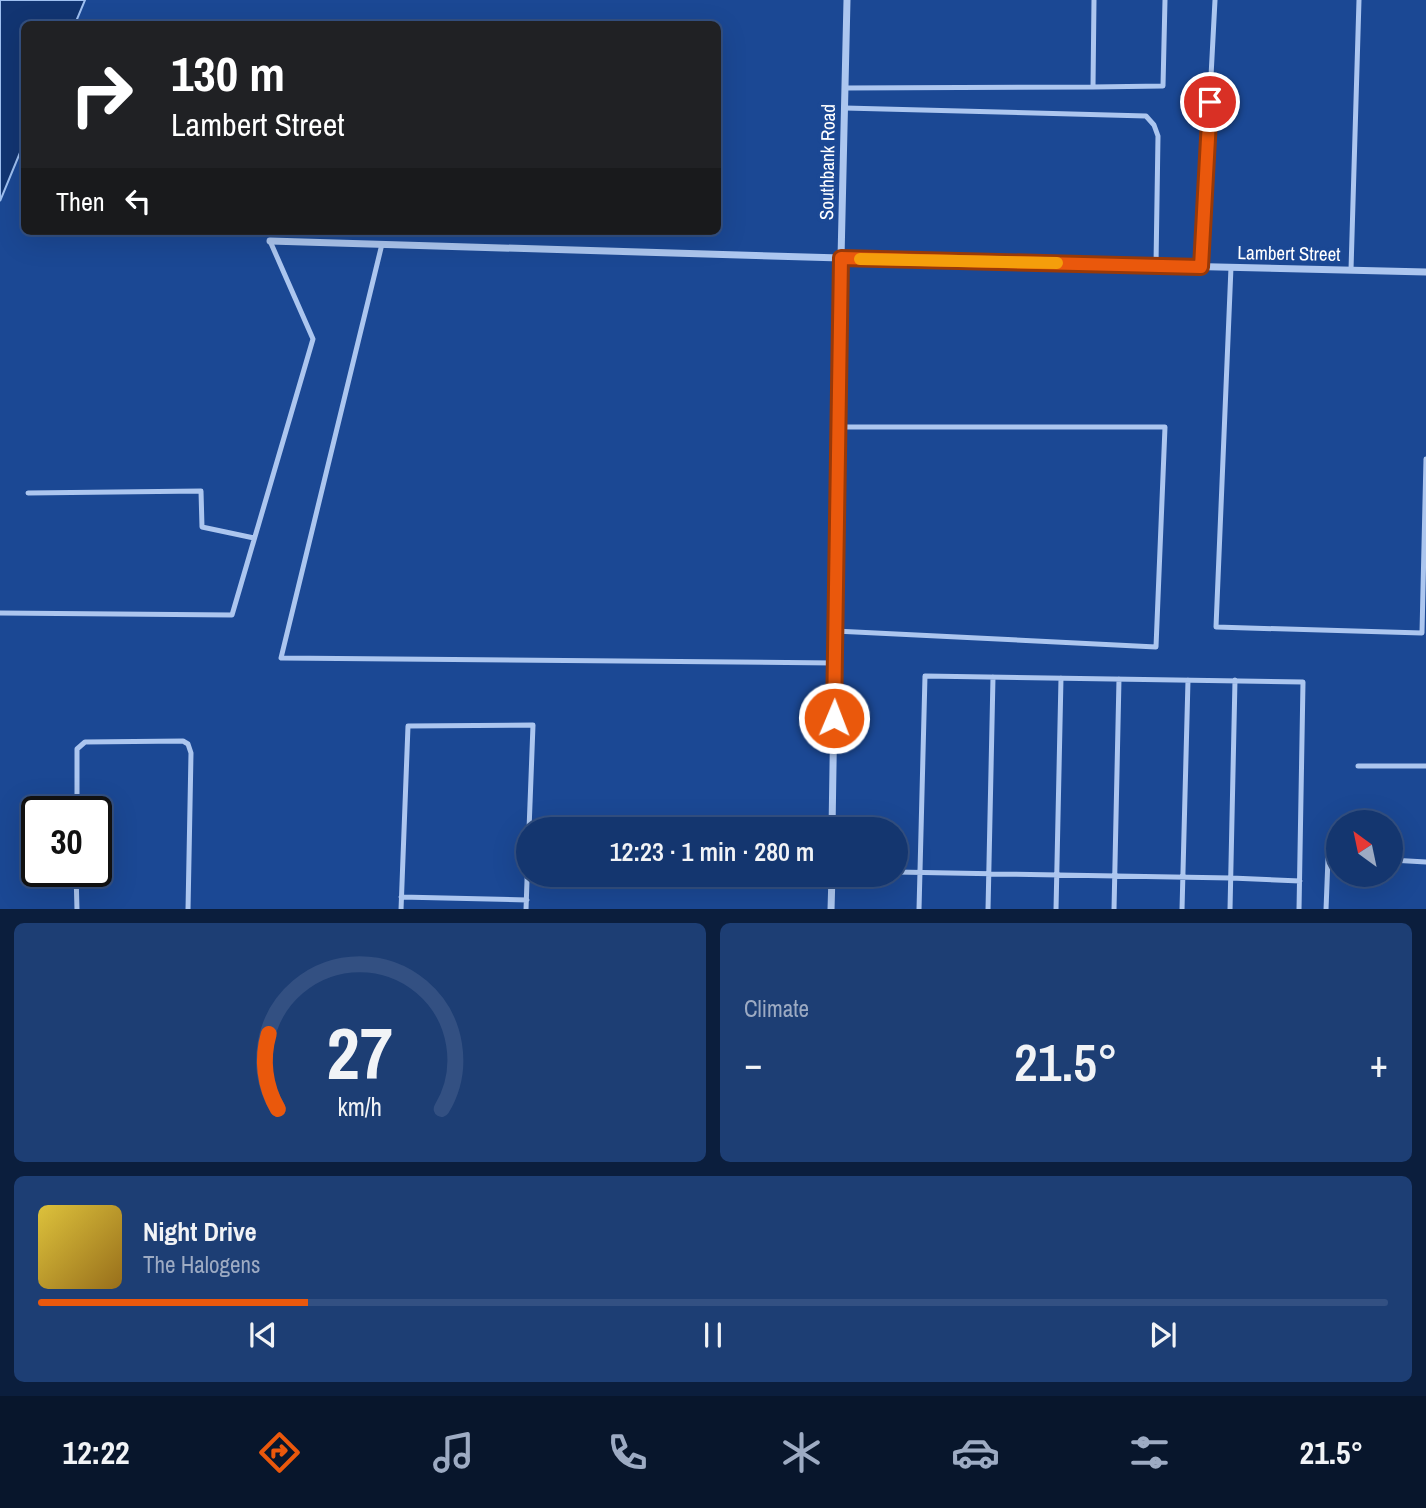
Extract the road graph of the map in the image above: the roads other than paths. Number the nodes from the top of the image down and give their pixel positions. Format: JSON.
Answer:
{"nodes":[{"id":1,"x":847,"y":0,"type":"edge"},
{"id":2,"x":1094,"y":0,"type":"edge"},
{"id":3,"x":1165,"y":0,"type":"edge"},
{"id":4,"x":1215,"y":0,"type":"edge"},
{"id":5,"x":1359,"y":0,"type":"edge"},
{"id":6,"x":1093,"y":87,"type":"junction"},
{"id":7,"x":845,"y":88,"type":"junction"},
{"id":8,"x":845,"y":108,"type":"junction"},
{"id":9,"x":270,"y":241,"type":"joint"},
{"id":10,"x":382,"y":244,"type":"junction"},
{"id":11,"x":841,"y":258,"type":"junction"},
{"id":12,"x":1156,"y":265,"type":"junction"},
{"id":13,"x":1201,"y":267,"type":"junction"},
{"id":14,"x":1231,"y":267,"type":"junction"},
{"id":15,"x":1351,"y":270,"type":"junction"},
{"id":16,"x":1426,"y":272,"type":"edge"},
{"id":17,"x":838,"y":427,"type":"junction"},
{"id":18,"x":1426,"y":459,"type":"edge"},
{"id":19,"x":28,"y":493,"type":"dead end"},
{"id":20,"x":254,"y":538,"type":"junction"},
{"id":21,"x":0,"y":612,"type":"edge"},
{"id":22,"x":835,"y":631,"type":"junction"},
{"id":23,"x":1424,"y":634,"type":"edge"},
{"id":24,"x":835,"y":663,"type":"junction"},
{"id":25,"x":993,"y":677,"type":"junction"},
{"id":26,"x":1061,"y":678,"type":"junction"},
{"id":27,"x":1119,"y":679,"type":"junction"},
{"id":28,"x":1188,"y":680,"type":"junction"},
{"id":29,"x":1235,"y":680,"type":"junction"},
{"id":30,"x":1358,"y":766,"type":"dead end"},
{"id":31,"x":1426,"y":766,"type":"edge"},
{"id":32,"x":77,"y":796,"type":"edge"},
{"id":33,"x":529,"y":817,"type":"edge"},
{"id":34,"x":832,"y":817,"type":"edge"},
{"id":35,"x":1404,"y":861,"type":"edge"},
{"id":36,"x":1426,"y":862,"type":"edge"},
{"id":37,"x":908,"y":873,"type":"edge"},
{"id":38,"x":919,"y":873,"type":"junction"},
{"id":39,"x":989,"y":874,"type":"junction"},
{"id":40,"x":1057,"y":875,"type":"junction"},
{"id":41,"x":1115,"y":876,"type":"junction"},
{"id":42,"x":1183,"y":877,"type":"junction"},
{"id":43,"x":1231,"y":878,"type":"junction"},
{"id":44,"x":1300,"y":881,"type":"junction"},
{"id":45,"x":76,"y":887,"type":"edge"},
{"id":46,"x":527,"y":887,"type":"edge"},
{"id":47,"x":832,"y":887,"type":"edge"},
{"id":48,"x":1327,"y":887,"type":"edge"},
{"id":49,"x":401,"y":897,"type":"junction"},
{"id":50,"x":527,"y":900,"type":"junction"},
{"id":51,"x":77,"y":909,"type":"edge"},
{"id":52,"x":188,"y":909,"type":"edge"},
{"id":53,"x":401,"y":909,"type":"edge"},
{"id":54,"x":526,"y":909,"type":"edge"},
{"id":55,"x":831,"y":909,"type":"edge"},
{"id":56,"x":919,"y":909,"type":"edge"},
{"id":57,"x":988,"y":909,"type":"edge"},
{"id":58,"x":1056,"y":909,"type":"edge"},
{"id":59,"x":1114,"y":909,"type":"edge"},
{"id":60,"x":1182,"y":909,"type":"edge"},
{"id":61,"x":1230,"y":909,"type":"edge"},
{"id":62,"x":1299,"y":909,"type":"edge"},
{"id":63,"x":1326,"y":909,"type":"edge"}],
"edges":[{"from":1,"to":7,"type":"street","name":"Southbank Road"},
{"from":2,"to":6,"type":"lane"},
{"from":3,"to":6,"type":"lane"},
{"from":4,"to":13,"type":"lane"},
{"from":5,"to":15,"type":"lane"},
{"from":6,"to":7,"type":"lane"},
{"from":7,"to":8,"type":"street","name":"Southbank Road"},
{"from":8,"to":11,"type":"street","name":"Southbank Road"},
{"from":8,"to":12,"type":"lane"},
{"from":9,"to":10,"type":"street","name":"Lambert Street"},
{"from":9,"to":20,"type":"lane"},
{"from":10,"to":11,"type":"street","name":"Lambert Street"},
{"from":10,"to":24,"type":"lane"},
{"from":11,"to":12,"type":"street","name":"Lambert Street"},
{"from":11,"to":17,"type":"street","name":"Southbank Road"},
{"from":12,"to":13,"type":"street","name":"Lambert Street"},
{"from":13,"to":14,"type":"street","name":"Lambert Street"},
{"from":14,"to":15,"type":"street","name":"Lambert Street"},
{"from":14,"to":23,"type":"lane"},
{"from":15,"to":16,"type":"street","name":"Lambert Street"},
{"from":17,"to":22,"type":"street","name":"Southbank Road"},
{"from":17,"to":22,"type":"lane"},
{"from":18,"to":23,"type":"lane"},
{"from":19,"to":20,"type":"lane"},
{"from":20,"to":21,"type":"lane"},
{"from":22,"to":24,"type":"street","name":"Southbank Road"},
{"from":24,"to":34,"type":"street","name":"Southbank Road"},
{"from":25,"to":26,"type":"lane"},
{"from":25,"to":38,"type":"lane"},
{"from":25,"to":39,"type":"lane"},
{"from":26,"to":27,"type":"lane"},
{"from":26,"to":40,"type":"lane"},
{"from":27,"to":28,"type":"lane"},
{"from":27,"to":41,"type":"lane"},
{"from":28,"to":29,"type":"lane"},
{"from":28,"to":42,"type":"lane"},
{"from":29,"to":43,"type":"lane"},
{"from":29,"to":44,"type":"lane"},
{"from":30,"to":31,"type":"lane"},
{"from":32,"to":52,"type":"lane"},
{"from":33,"to":49,"type":"lane"},
{"from":35,"to":36,"type":"lane"},
{"from":37,"to":38,"type":"lane"},
{"from":38,"to":39,"type":"lane"},
{"from":38,"to":56,"type":"lane"},
{"from":39,"to":40,"type":"lane"},
{"from":39,"to":57,"type":"lane"},
{"from":40,"to":41,"type":"lane"},
{"from":40,"to":58,"type":"lane"},
{"from":41,"to":42,"type":"lane"},
{"from":41,"to":59,"type":"lane"},
{"from":42,"to":43,"type":"lane"},
{"from":42,"to":60,"type":"lane"},
{"from":43,"to":44,"type":"lane"},
{"from":43,"to":61,"type":"lane"},
{"from":44,"to":62,"type":"lane"},
{"from":45,"to":51,"type":"lane"},
{"from":46,"to":50,"type":"lane"},
{"from":47,"to":55,"type":"street"},
{"from":48,"to":63,"type":"lane"},
{"from":49,"to":50,"type":"lane"},
{"from":49,"to":53,"type":"lane"},
{"from":50,"to":54,"type":"lane"}]}
